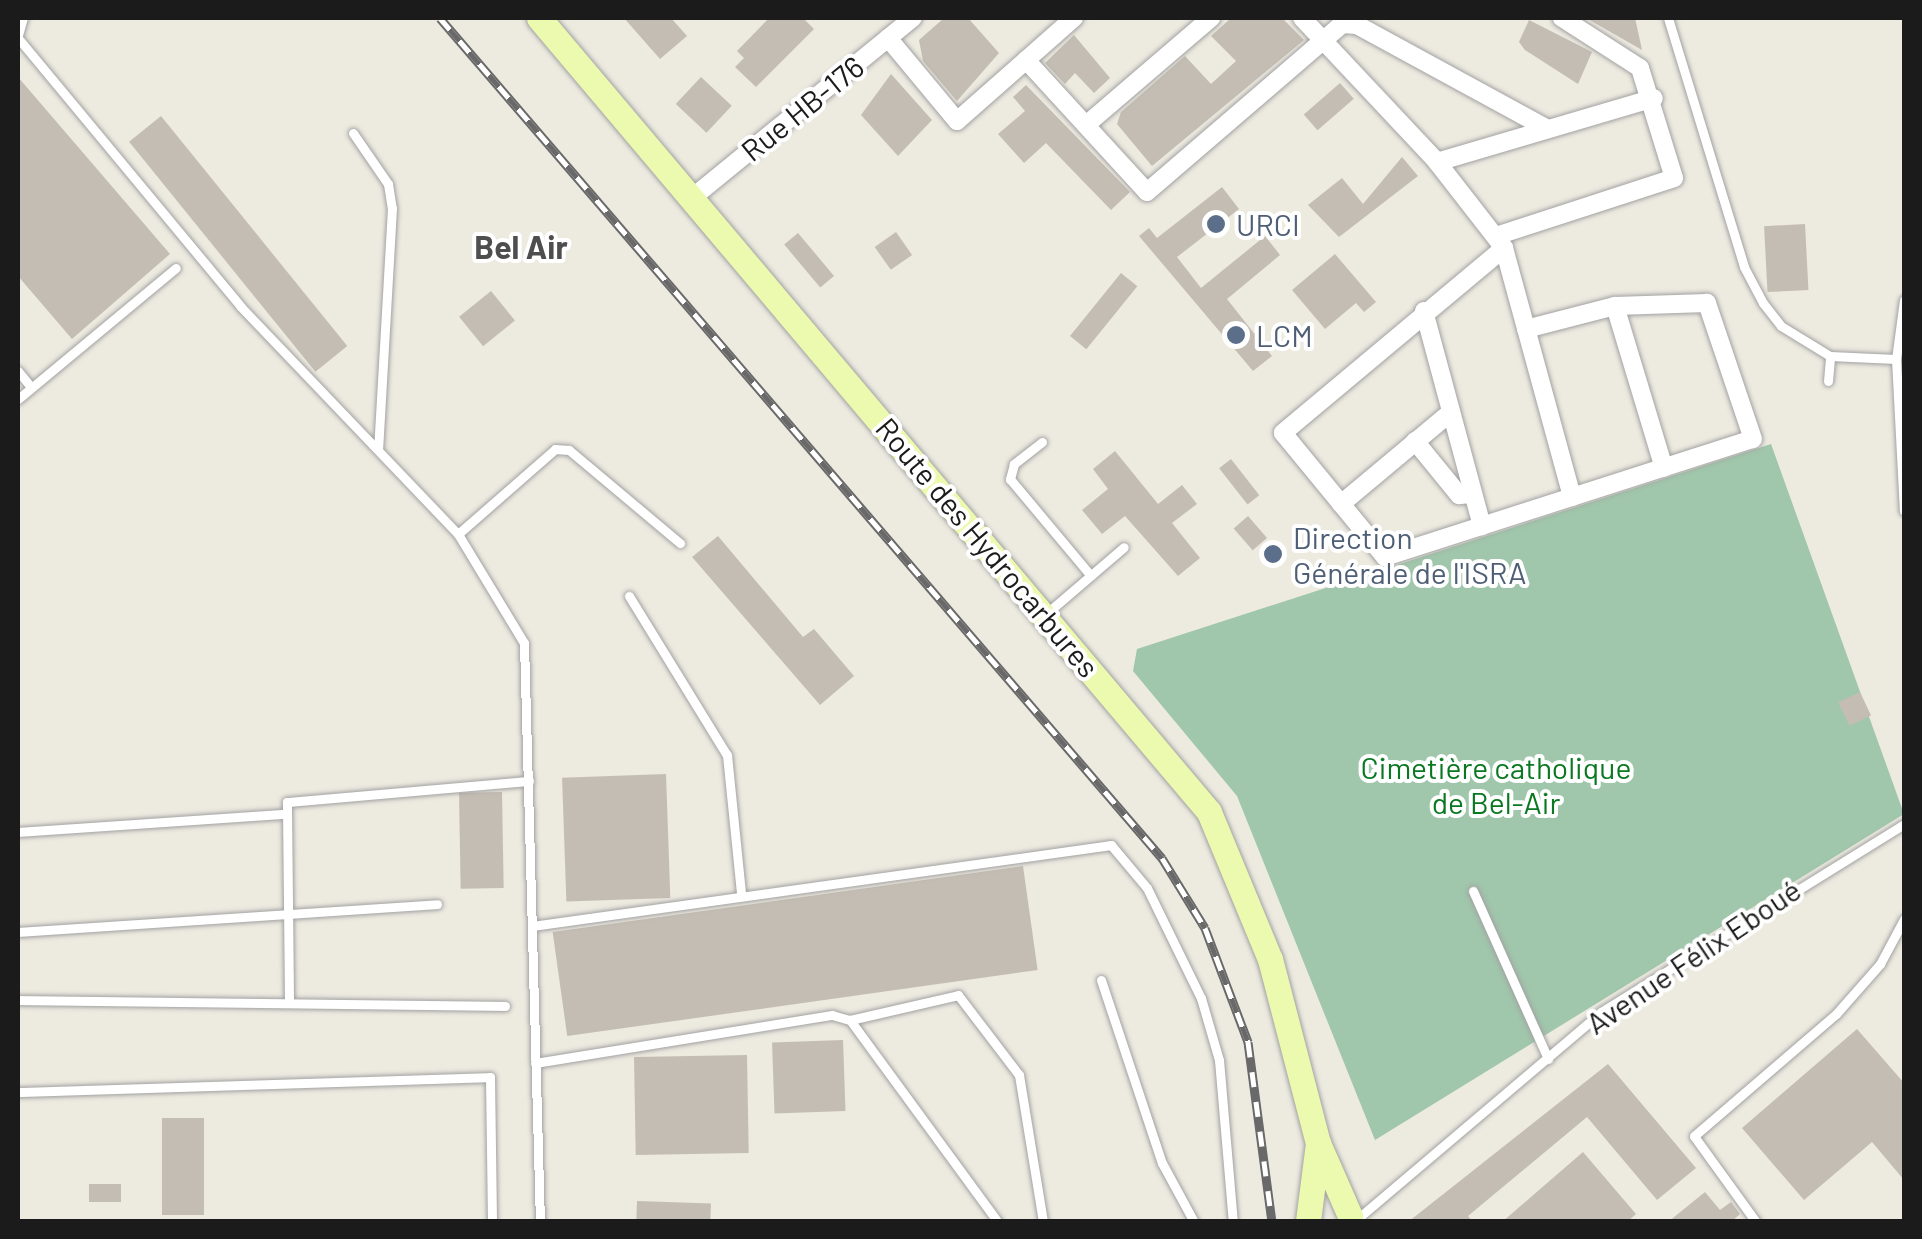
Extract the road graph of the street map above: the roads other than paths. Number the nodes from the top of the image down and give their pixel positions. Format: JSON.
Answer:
{"nodes":[{"id":1,"x":24,"y":18,"type":"edge"},
{"id":2,"x":538,"y":18,"type":"edge"},
{"id":3,"x":913,"y":18,"type":"edge"},
{"id":4,"x":1074,"y":18,"type":"edge"},
{"id":5,"x":1211,"y":18,"type":"edge"},
{"id":6,"x":1302,"y":18,"type":"edge"},
{"id":7,"x":1562,"y":18,"type":"edge"},
{"id":8,"x":1668,"y":18,"type":"edge"},
{"id":9,"x":18,"y":36,"type":"edge"},
{"id":10,"x":888,"y":38,"type":"junction"},
{"id":11,"x":1328,"y":40,"type":"junction"},
{"id":12,"x":1026,"y":60,"type":"junction"},
{"id":13,"x":1654,"y":98,"type":"junction"},
{"id":14,"x":1086,"y":124,"type":"junction"},
{"id":15,"x":1548,"y":129,"type":"junction"},
{"id":16,"x":352,"y":133,"type":"dead end"},
{"id":17,"x":1437,"y":162,"type":"junction"},
{"id":18,"x":692,"y":198,"type":"junction"},
{"id":19,"x":1500,"y":242,"type":"junction"},
{"id":20,"x":176,"y":268,"type":"dead end"},
{"id":21,"x":1904,"y":300,"type":"edge"},
{"id":22,"x":1615,"y":306,"type":"junction"},
{"id":23,"x":1424,"y":311,"type":"junction"},
{"id":24,"x":1526,"y":329,"type":"junction"},
{"id":25,"x":1904,"y":334,"type":"edge"},
{"id":26,"x":1830,"y":356,"type":"junction"},
{"id":27,"x":1896,"y":359,"type":"junction"},
{"id":28,"x":18,"y":371,"type":"edge"},
{"id":29,"x":1828,"y":380,"type":"dead end"},
{"id":30,"x":31,"y":387,"type":"junction"},
{"id":31,"x":18,"y":399,"type":"edge"},
{"id":32,"x":1451,"y":412,"type":"junction"},
{"id":33,"x":1901,"y":414,"type":"edge"},
{"id":34,"x":1415,"y":441,"type":"junction"},
{"id":35,"x":1042,"y":442,"type":"dead end"},
{"id":36,"x":378,"y":449,"type":"junction"},
{"id":37,"x":1664,"y":468,"type":"junction"},
{"id":38,"x":1474,"y":494,"type":"junction"},
{"id":39,"x":1572,"y":497,"type":"junction"},
{"id":40,"x":1341,"y":504,"type":"junction"},
{"id":41,"x":1904,"y":511,"type":"edge"},
{"id":42,"x":1482,"y":526,"type":"junction"},
{"id":43,"x":458,"y":534,"type":"junction"},
{"id":44,"x":680,"y":542,"type":"dead end"},
{"id":45,"x":1124,"y":547,"type":"dead end"},
{"id":46,"x":1090,"y":576,"type":"junction"},
{"id":47,"x":629,"y":596,"type":"dead end"},
{"id":48,"x":1045,"y":615,"type":"junction"},
{"id":49,"x":530,"y":782,"type":"junction"},
{"id":50,"x":284,"y":814,"type":"junction"},
{"id":51,"x":1904,"y":824,"type":"edge"},
{"id":52,"x":18,"y":832,"type":"edge"},
{"id":53,"x":1473,"y":891,"type":"dead end"},
{"id":54,"x":741,"y":892,"type":"junction"},
{"id":55,"x":437,"y":904,"type":"dead end"},
{"id":56,"x":286,"y":914,"type":"junction"},
{"id":57,"x":1904,"y":919,"type":"edge"},
{"id":58,"x":532,"y":926,"type":"junction"},
{"id":59,"x":18,"y":932,"type":"edge"},
{"id":60,"x":1101,"y":980,"type":"dead end"},
{"id":61,"x":289,"y":999,"type":"junction"},
{"id":62,"x":18,"y":1000,"type":"edge"},
{"id":63,"x":506,"y":1006,"type":"dead end"},
{"id":64,"x":850,"y":1020,"type":"junction"},
{"id":65,"x":1548,"y":1058,"type":"junction"},
{"id":66,"x":535,"y":1063,"type":"junction"},
{"id":67,"x":18,"y":1092,"type":"edge"},
{"id":68,"x":1318,"y":1144,"type":"junction"},
{"id":69,"x":1354,"y":1219,"type":"edge"},
{"id":70,"x":1308,"y":1221,"type":"edge"},
{"id":71,"x":492,"y":1222,"type":"edge"},
{"id":72,"x":540,"y":1222,"type":"edge"},
{"id":73,"x":998,"y":1222,"type":"edge"},
{"id":74,"x":1043,"y":1222,"type":"edge"},
{"id":75,"x":1194,"y":1222,"type":"edge"},
{"id":76,"x":1232,"y":1222,"type":"edge"},
{"id":77,"x":1756,"y":1222,"type":"edge"}],
"edges":[{"from":1,"to":9,"type":"lane"},
{"from":2,"to":18,"type":"street","name":"Route des Hydrocarbures"},
{"from":3,"to":10,"type":"street","name":"Rue HB-176"},
{"from":4,"to":12,"type":"street"},
{"from":5,"to":14,"type":"street"},
{"from":6,"to":11,"type":"street"},
{"from":7,"to":13,"type":"street"},
{"from":8,"to":26,"type":"lane"},
{"from":9,"to":36,"type":"lane"},
{"from":10,"to":12,"type":"street"},
{"from":10,"to":18,"type":"street","name":"Rue HB-176"},
{"from":11,"to":14,"type":"street"},
{"from":11,"to":15,"type":"street"},
{"from":11,"to":17,"type":"street"},
{"from":12,"to":14,"type":"street"},
{"from":13,"to":15,"type":"street"},
{"from":13,"to":19,"type":"street"},
{"from":15,"to":17,"type":"street"},
{"from":16,"to":36,"type":"lane"},
{"from":17,"to":19,"type":"street"},
{"from":18,"to":48,"type":"street","name":"Route des Hydrocarbures"},
{"from":19,"to":23,"type":"street"},
{"from":19,"to":24,"type":"street"},
{"from":20,"to":30,"type":"lane"},
{"from":21,"to":27,"type":"lane"},
{"from":22,"to":24,"type":"street"},
{"from":22,"to":37,"type":"street"},
{"from":22,"to":37,"type":"street"},
{"from":23,"to":32,"type":"street"},
{"from":23,"to":40,"type":"street"},
{"from":24,"to":39,"type":"street"},
{"from":25,"to":27,"type":"lane"},
{"from":26,"to":27,"type":"lane"},
{"from":26,"to":29,"type":"lane"},
{"from":27,"to":33,"type":"lane"},
{"from":28,"to":30,"type":"lane"},
{"from":30,"to":31,"type":"lane"},
{"from":32,"to":34,"type":"street"},
{"from":32,"to":38,"type":"street"},
{"from":33,"to":41,"type":"lane"},
{"from":34,"to":38,"type":"street"},
{"from":34,"to":40,"type":"street"},
{"from":35,"to":46,"type":"lane"},
{"from":36,"to":43,"type":"lane"},
{"from":37,"to":39,"type":"street"},
{"from":38,"to":42,"type":"street"},
{"from":39,"to":42,"type":"street"},
{"from":40,"to":42,"type":"street"},
{"from":43,"to":44,"type":"lane"},
{"from":43,"to":49,"type":"lane"},
{"from":45,"to":46,"type":"lane"},
{"from":46,"to":48,"type":"lane"},
{"from":47,"to":54,"type":"lane"},
{"from":48,"to":68,"type":"street","name":"Route des Hydrocarbures"},
{"from":49,"to":50,"type":"lane"},
{"from":49,"to":58,"type":"lane"},
{"from":50,"to":52,"type":"lane"},
{"from":50,"to":56,"type":"lane"},
{"from":51,"to":65,"type":"lane","name":"Avenue Félix Eboué"},
{"from":53,"to":65,"type":"lane"},
{"from":54,"to":58,"type":"lane"},
{"from":54,"to":76,"type":"lane"},
{"from":55,"to":56,"type":"lane"},
{"from":56,"to":59,"type":"lane"},
{"from":56,"to":61,"type":"lane"},
{"from":57,"to":77,"type":"lane"},
{"from":58,"to":66,"type":"lane"},
{"from":60,"to":75,"type":"lane"},
{"from":61,"to":62,"type":"lane"},
{"from":61,"to":63,"type":"lane"},
{"from":64,"to":66,"type":"lane"},
{"from":64,"to":73,"type":"lane"},
{"from":64,"to":74,"type":"lane"},
{"from":65,"to":69,"type":"lane","name":"Avenue Félix Eboué"},
{"from":66,"to":72,"type":"lane"},
{"from":67,"to":71,"type":"lane"},
{"from":68,"to":69,"type":"street","name":"Route des Hydrocarbures"},
{"from":68,"to":70,"type":"street","name":"Route des Hydrocarbures"},
{"from":69,"to":70,"type":"street"}]}
